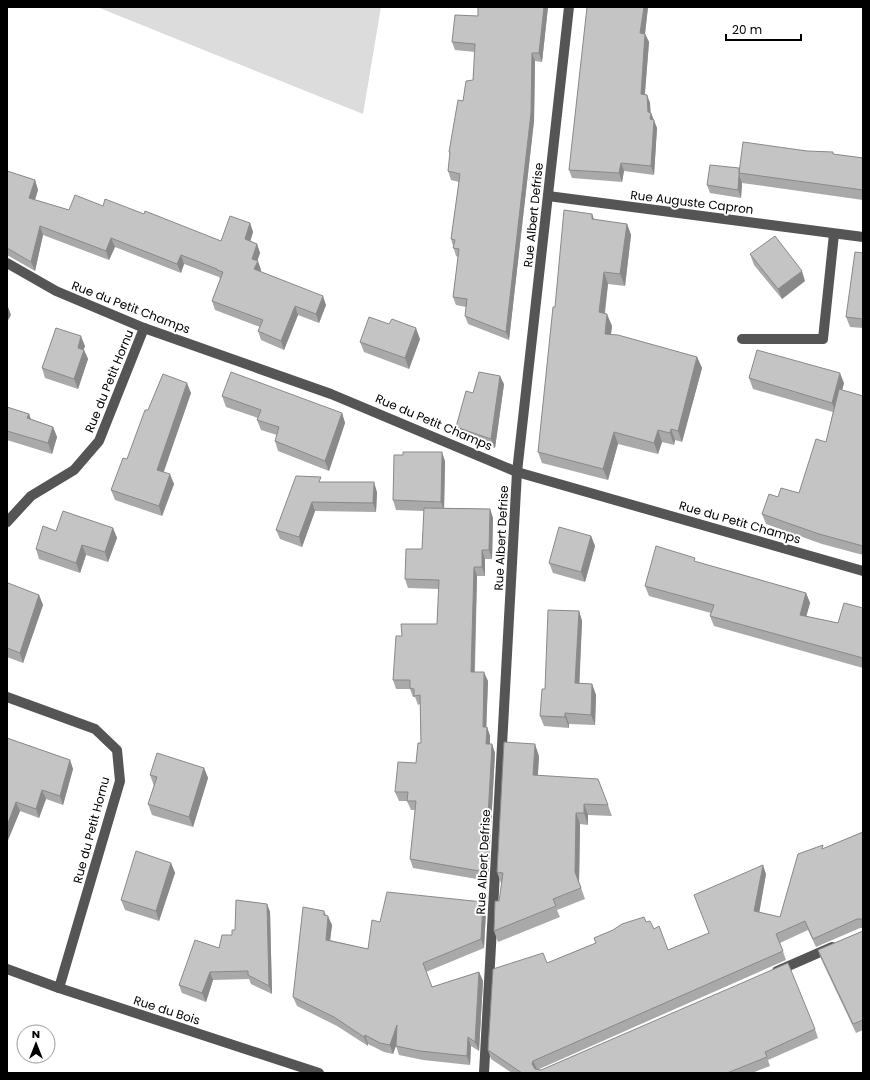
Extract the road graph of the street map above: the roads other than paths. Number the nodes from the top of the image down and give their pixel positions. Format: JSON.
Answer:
{"nodes":[{"id":1,"x":569,"y":7,"type":"edge"},
{"id":2,"x":548,"y":196,"type":"junction"},
{"id":3,"x":834,"y":234,"type":"junction"},
{"id":4,"x":863,"y":237,"type":"edge"},
{"id":5,"x":7,"y":263,"type":"edge"},
{"id":6,"x":144,"y":328,"type":"junction"},
{"id":7,"x":742,"y":339,"type":"dead end"},
{"id":8,"x":517,"y":472,"type":"junction"},
{"id":9,"x":7,"y":522,"type":"edge"},
{"id":10,"x":863,"y":571,"type":"edge"},
{"id":11,"x":7,"y":697,"type":"edge"},
{"id":12,"x":841,"y":944,"type":"edge"},
{"id":13,"x":7,"y":969,"type":"edge"},
{"id":14,"x":768,"y":975,"type":"edge"},
{"id":15,"x":59,"y":988,"type":"junction"},
{"id":16,"x":320,"y":1073,"type":"edge"},
{"id":17,"x":484,"y":1073,"type":"edge"}],
"edges":[{"from":1,"to":2,"type":"street","name":"Rue Albert Defrise"},
{"from":2,"to":3,"type":"street","name":"Rue Auguste Capron"},
{"from":2,"to":8,"type":"street","name":"Rue Albert Defrise"},
{"from":3,"to":4,"type":"street","name":"Rue Auguste Capron"},
{"from":3,"to":7,"type":"street"},
{"from":5,"to":6,"type":"street","name":"Rue du Petit Champs"},
{"from":6,"to":8,"type":"street","name":"Rue du Petit Champs"},
{"from":6,"to":9,"type":"street","name":"Rue du Petit Hornu"},
{"from":8,"to":10,"type":"street","name":"Rue du Petit Champs"},
{"from":8,"to":17,"type":"street","name":"Rue Albert Defrise"},
{"from":11,"to":15,"type":"street","name":"Rue du Petit Hornu"},
{"from":12,"to":14,"type":"street"},
{"from":13,"to":15,"type":"street","name":"Rue du Bois"},
{"from":15,"to":16,"type":"street","name":"Rue du Bois"}]}
